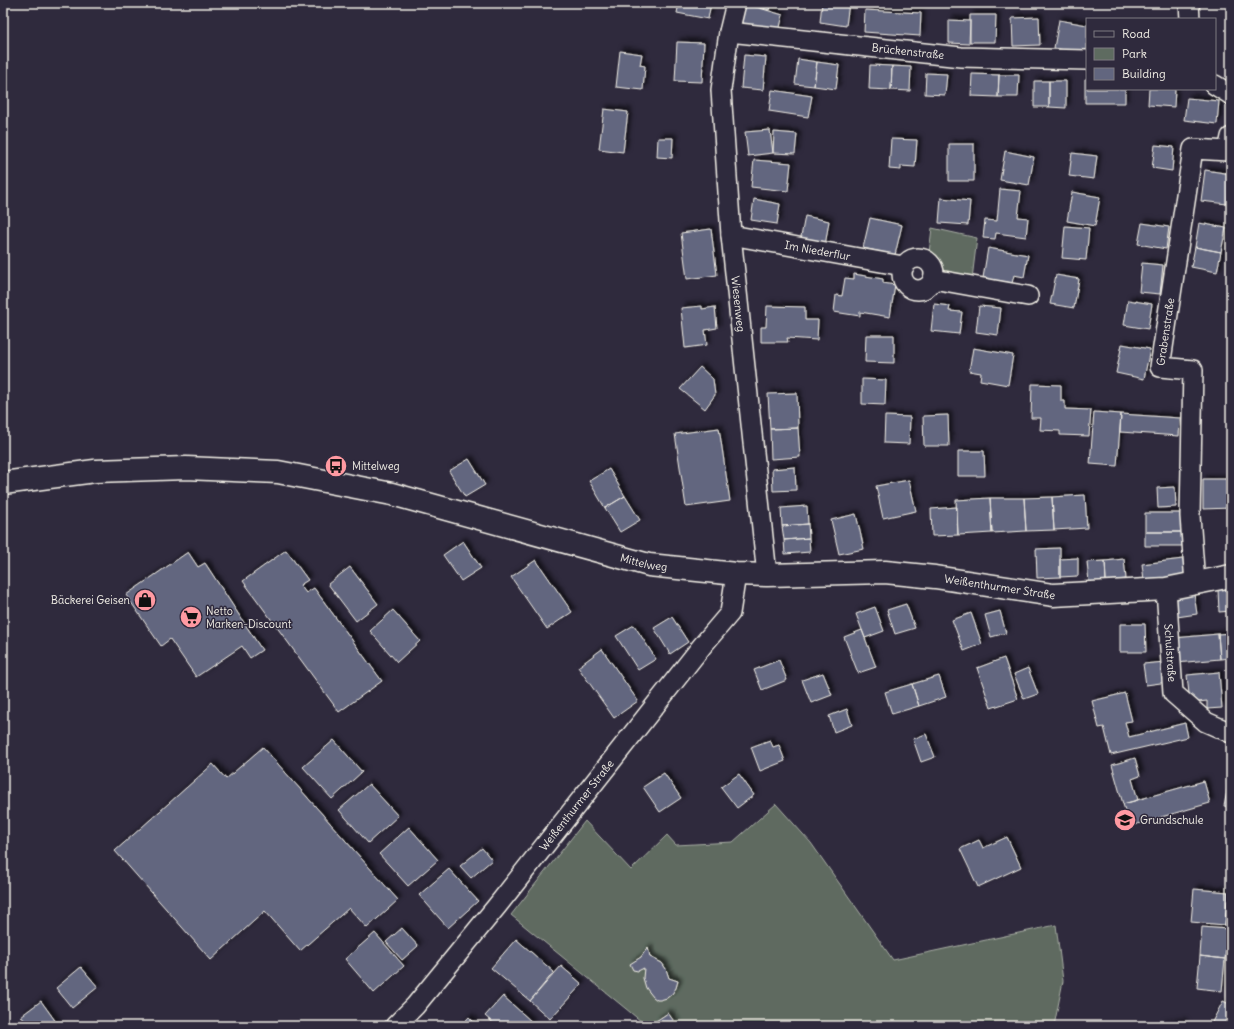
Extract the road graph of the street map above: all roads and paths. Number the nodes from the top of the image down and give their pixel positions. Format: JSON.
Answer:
{"nodes":[{"id":1,"x":736,"y":3,"type":"edge"},
{"id":2,"x":1189,"y":3,"type":"edge"},
{"id":3,"x":1190,"y":18,"type":"edge"},
{"id":4,"x":729,"y":32,"type":"junction"},
{"id":5,"x":1086,"y":60,"type":"edge"},
{"id":6,"x":1216,"y":86,"type":"edge"},
{"id":7,"x":1231,"y":95,"type":"edge"},
{"id":8,"x":1231,"y":137,"type":"edge"},
{"id":9,"x":732,"y":235,"type":"junction"},
{"id":10,"x":1028,"y":296,"type":"dead end"},
{"id":11,"x":3,"y":483,"type":"edge"},
{"id":12,"x":736,"y":574,"type":"junction"},
{"id":13,"x":767,"y":575,"type":"junction"},
{"id":14,"x":1231,"y":576,"type":"edge"},
{"id":15,"x":1195,"y":583,"type":"junction"},
{"id":16,"x":1166,"y":589,"type":"junction"},
{"id":17,"x":1231,"y":733,"type":"edge"},
{"id":18,"x":395,"y":1026,"type":"edge"}],
"edges":[{"from":1,"to":4,"type":"street","name":"Wiesenweg"},
{"from":2,"to":3,"type":"street"},
{"from":4,"to":5,"type":"street","name":"Brückenstraße"},
{"from":4,"to":9,"type":"street","name":"Wiesenweg"},
{"from":6,"to":7,"type":"street"},
{"from":8,"to":15,"type":"street","name":"Grabenstraße"},
{"from":9,"to":10,"type":"street","name":"Im Niederflur"},
{"from":9,"to":13,"type":"street","name":"Wiesenweg"},
{"from":11,"to":12,"type":"street","name":"Mittelweg"},
{"from":12,"to":13,"type":"street","name":"Mittelweg"},
{"from":12,"to":18,"type":"street","name":"Weißenthurmer Straße"},
{"from":13,"to":16,"type":"street","name":"Weißenthurmer Straße"},
{"from":14,"to":15,"type":"street","name":"Weißenthurmer Straße"},
{"from":15,"to":16,"type":"street","name":"Weißenthurmer Straße"},
{"from":16,"to":17,"type":"street","name":"Schulstraße"}]}
